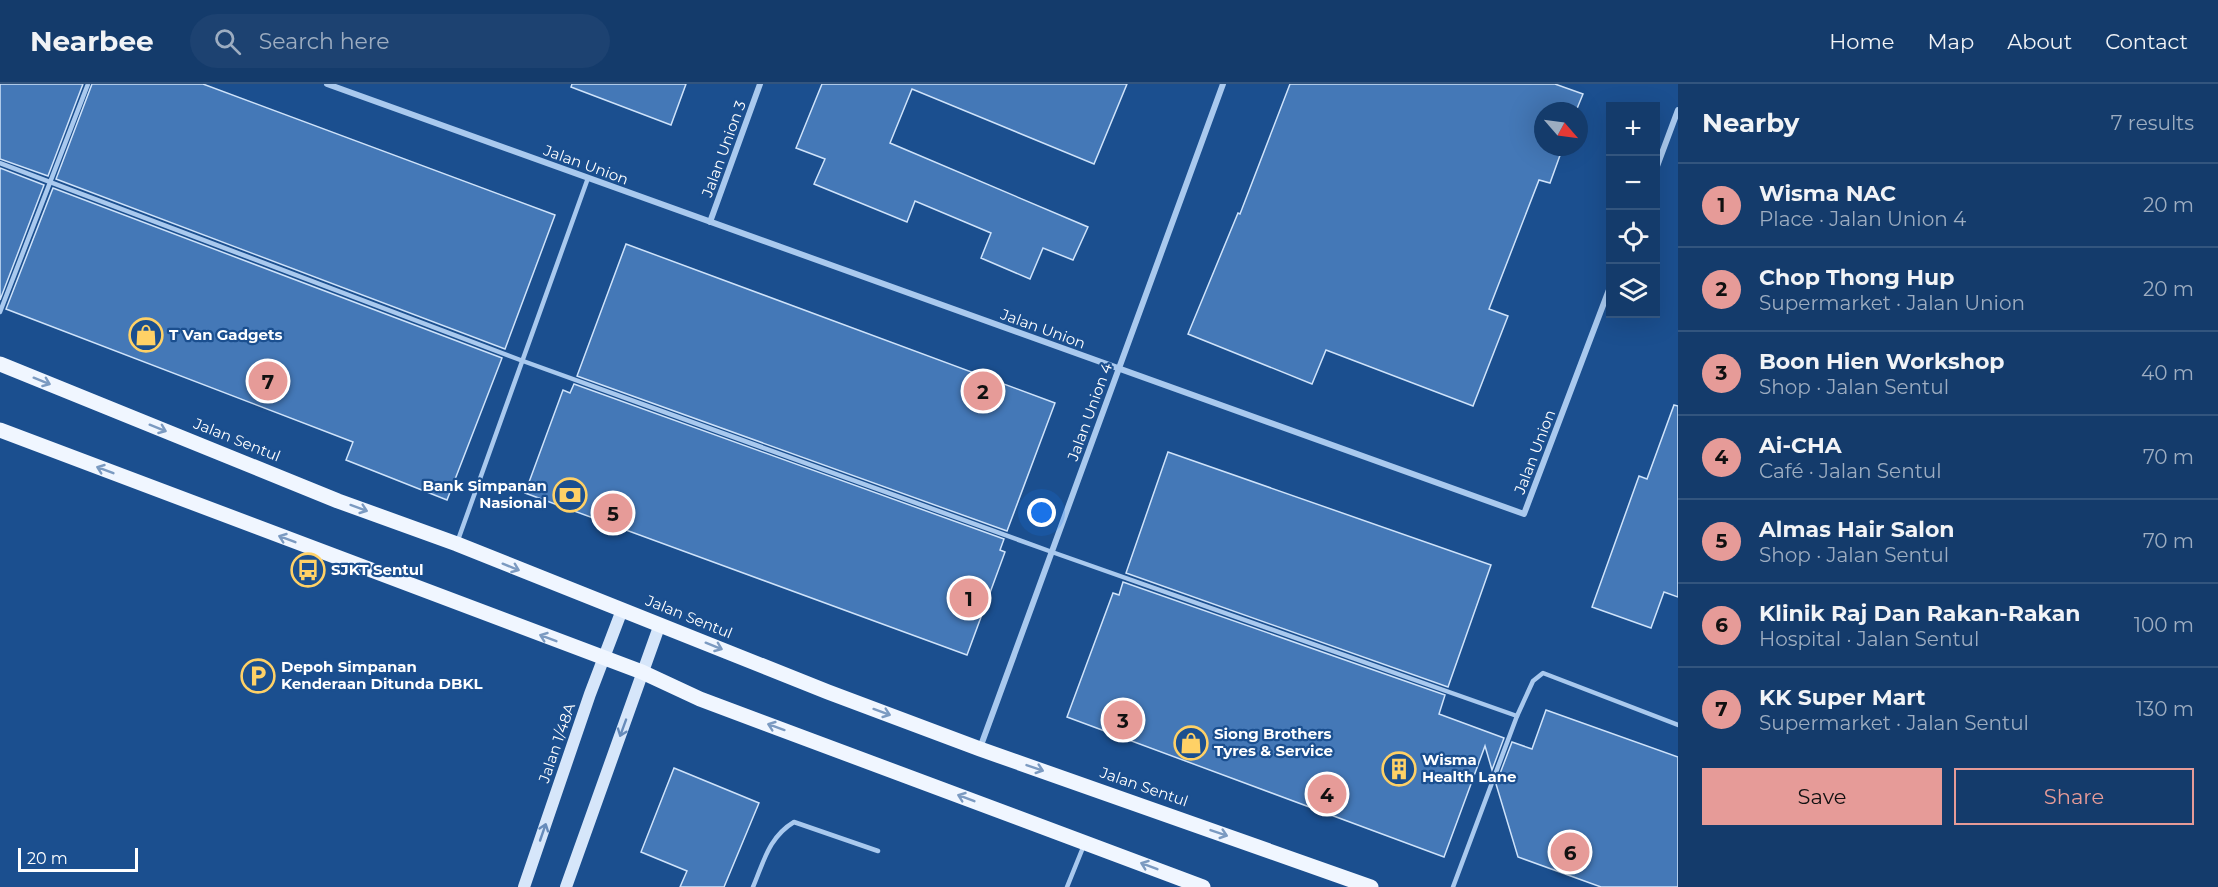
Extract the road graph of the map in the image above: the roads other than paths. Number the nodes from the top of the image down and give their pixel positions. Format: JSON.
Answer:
{"nodes":[{"id":1,"x":88,"y":84,"type":"edge"},
{"id":2,"x":327,"y":84,"type":"edge"},
{"id":3,"x":760,"y":84,"type":"edge"},
{"id":4,"x":1223,"y":84,"type":"edge"},
{"id":5,"x":1678,"y":110,"type":"edge"},
{"id":6,"x":1660,"y":158,"type":"edge"},
{"id":7,"x":0,"y":163,"type":"edge"},
{"id":8,"x":588,"y":178,"type":"junction"},
{"id":9,"x":50,"y":180,"type":"junction"},
{"id":10,"x":710,"y":222,"type":"junction"},
{"id":11,"x":1606,"y":300,"type":"edge"},
{"id":12,"x":0,"y":312,"type":"edge"},
{"id":13,"x":523,"y":361,"type":"junction"},
{"id":14,"x":0,"y":364,"type":"edge"},
{"id":15,"x":1119,"y":369,"type":"junction"},
{"id":16,"x":0,"y":430,"type":"edge"},
{"id":17,"x":457,"y":544,"type":"junction"},
{"id":18,"x":1052,"y":552,"type":"junction"},
{"id":19,"x":622,"y":610,"type":"junction"},
{"id":20,"x":660,"y":624,"type":"junction"},
{"id":21,"x":603,"y":659,"type":"junction"},
{"id":22,"x":642,"y":672,"type":"junction"},
{"id":23,"x":1518,"y":716,"type":"junction"},
{"id":24,"x":1678,"y":725,"type":"edge"},
{"id":25,"x":980,"y":749,"type":"junction"},
{"id":26,"x":1085,"y":842,"type":"junction"},
{"id":27,"x":878,"y":851,"type":"dead end"},
{"id":28,"x":524,"y":887,"type":"edge"},
{"id":29,"x":566,"y":887,"type":"edge"},
{"id":30,"x":753,"y":887,"type":"edge"},
{"id":31,"x":1067,"y":887,"type":"edge"},
{"id":32,"x":1203,"y":887,"type":"edge"},
{"id":33,"x":1371,"y":887,"type":"edge"},
{"id":34,"x":1453,"y":887,"type":"edge"}],
"edges":[{"from":1,"to":9,"type":"lane"},
{"from":2,"to":8,"type":"street","name":"Jalan Union"},
{"from":3,"to":10,"type":"street","name":"Jalan Union 3"},
{"from":4,"to":15,"type":"street","name":"Jalan Union 4"},
{"from":5,"to":6,"type":"street"},
{"from":7,"to":9,"type":"lane"},
{"from":8,"to":10,"type":"street","name":"Jalan Union"},
{"from":8,"to":13,"type":"lane"},
{"from":9,"to":12,"type":"lane"},
{"from":9,"to":13,"type":"lane"},
{"from":10,"to":15,"type":"street","name":"Jalan Union"},
{"from":11,"to":15,"type":"street","name":"Jalan Union"},
{"from":13,"to":17,"type":"lane"},
{"from":13,"to":18,"type":"lane"},
{"from":14,"to":17,"type":"main road","name":"Jalan Sentul","one_way":true},
{"from":15,"to":18,"type":"street","name":"Jalan Union 4"},
{"from":21,"to":16,"type":"main road","one_way":true},
{"from":17,"to":19,"type":"main road","name":"Jalan Sentul","one_way":true},
{"from":18,"to":23,"type":"lane"},
{"from":18,"to":25,"type":"street","name":"Jalan Union 4"},
{"from":19,"to":20,"type":"main road","name":"Jalan Sentul"},
{"from":19,"to":21,"type":"main road","name":"Jalan 1/48A"},
{"from":20,"to":22,"type":"main road"},
{"from":20,"to":25,"type":"main road","name":"Jalan Sentul","one_way":true},
{"from":21,"to":22,"type":"main road"},
{"from":28,"to":21,"type":"main road","name":"Jalan 1/48A","one_way":true},
{"from":26,"to":22,"type":"main road","one_way":true},
{"from":22,"to":29,"type":"main road","one_way":true},
{"from":23,"to":24,"type":"lane"},
{"from":23,"to":34,"type":"lane"},
{"from":25,"to":33,"type":"main road","name":"Jalan Sentul","one_way":true},
{"from":26,"to":31,"type":"lane"},
{"from":32,"to":26,"type":"main road","one_way":true},
{"from":27,"to":30,"type":"lane"}]}
